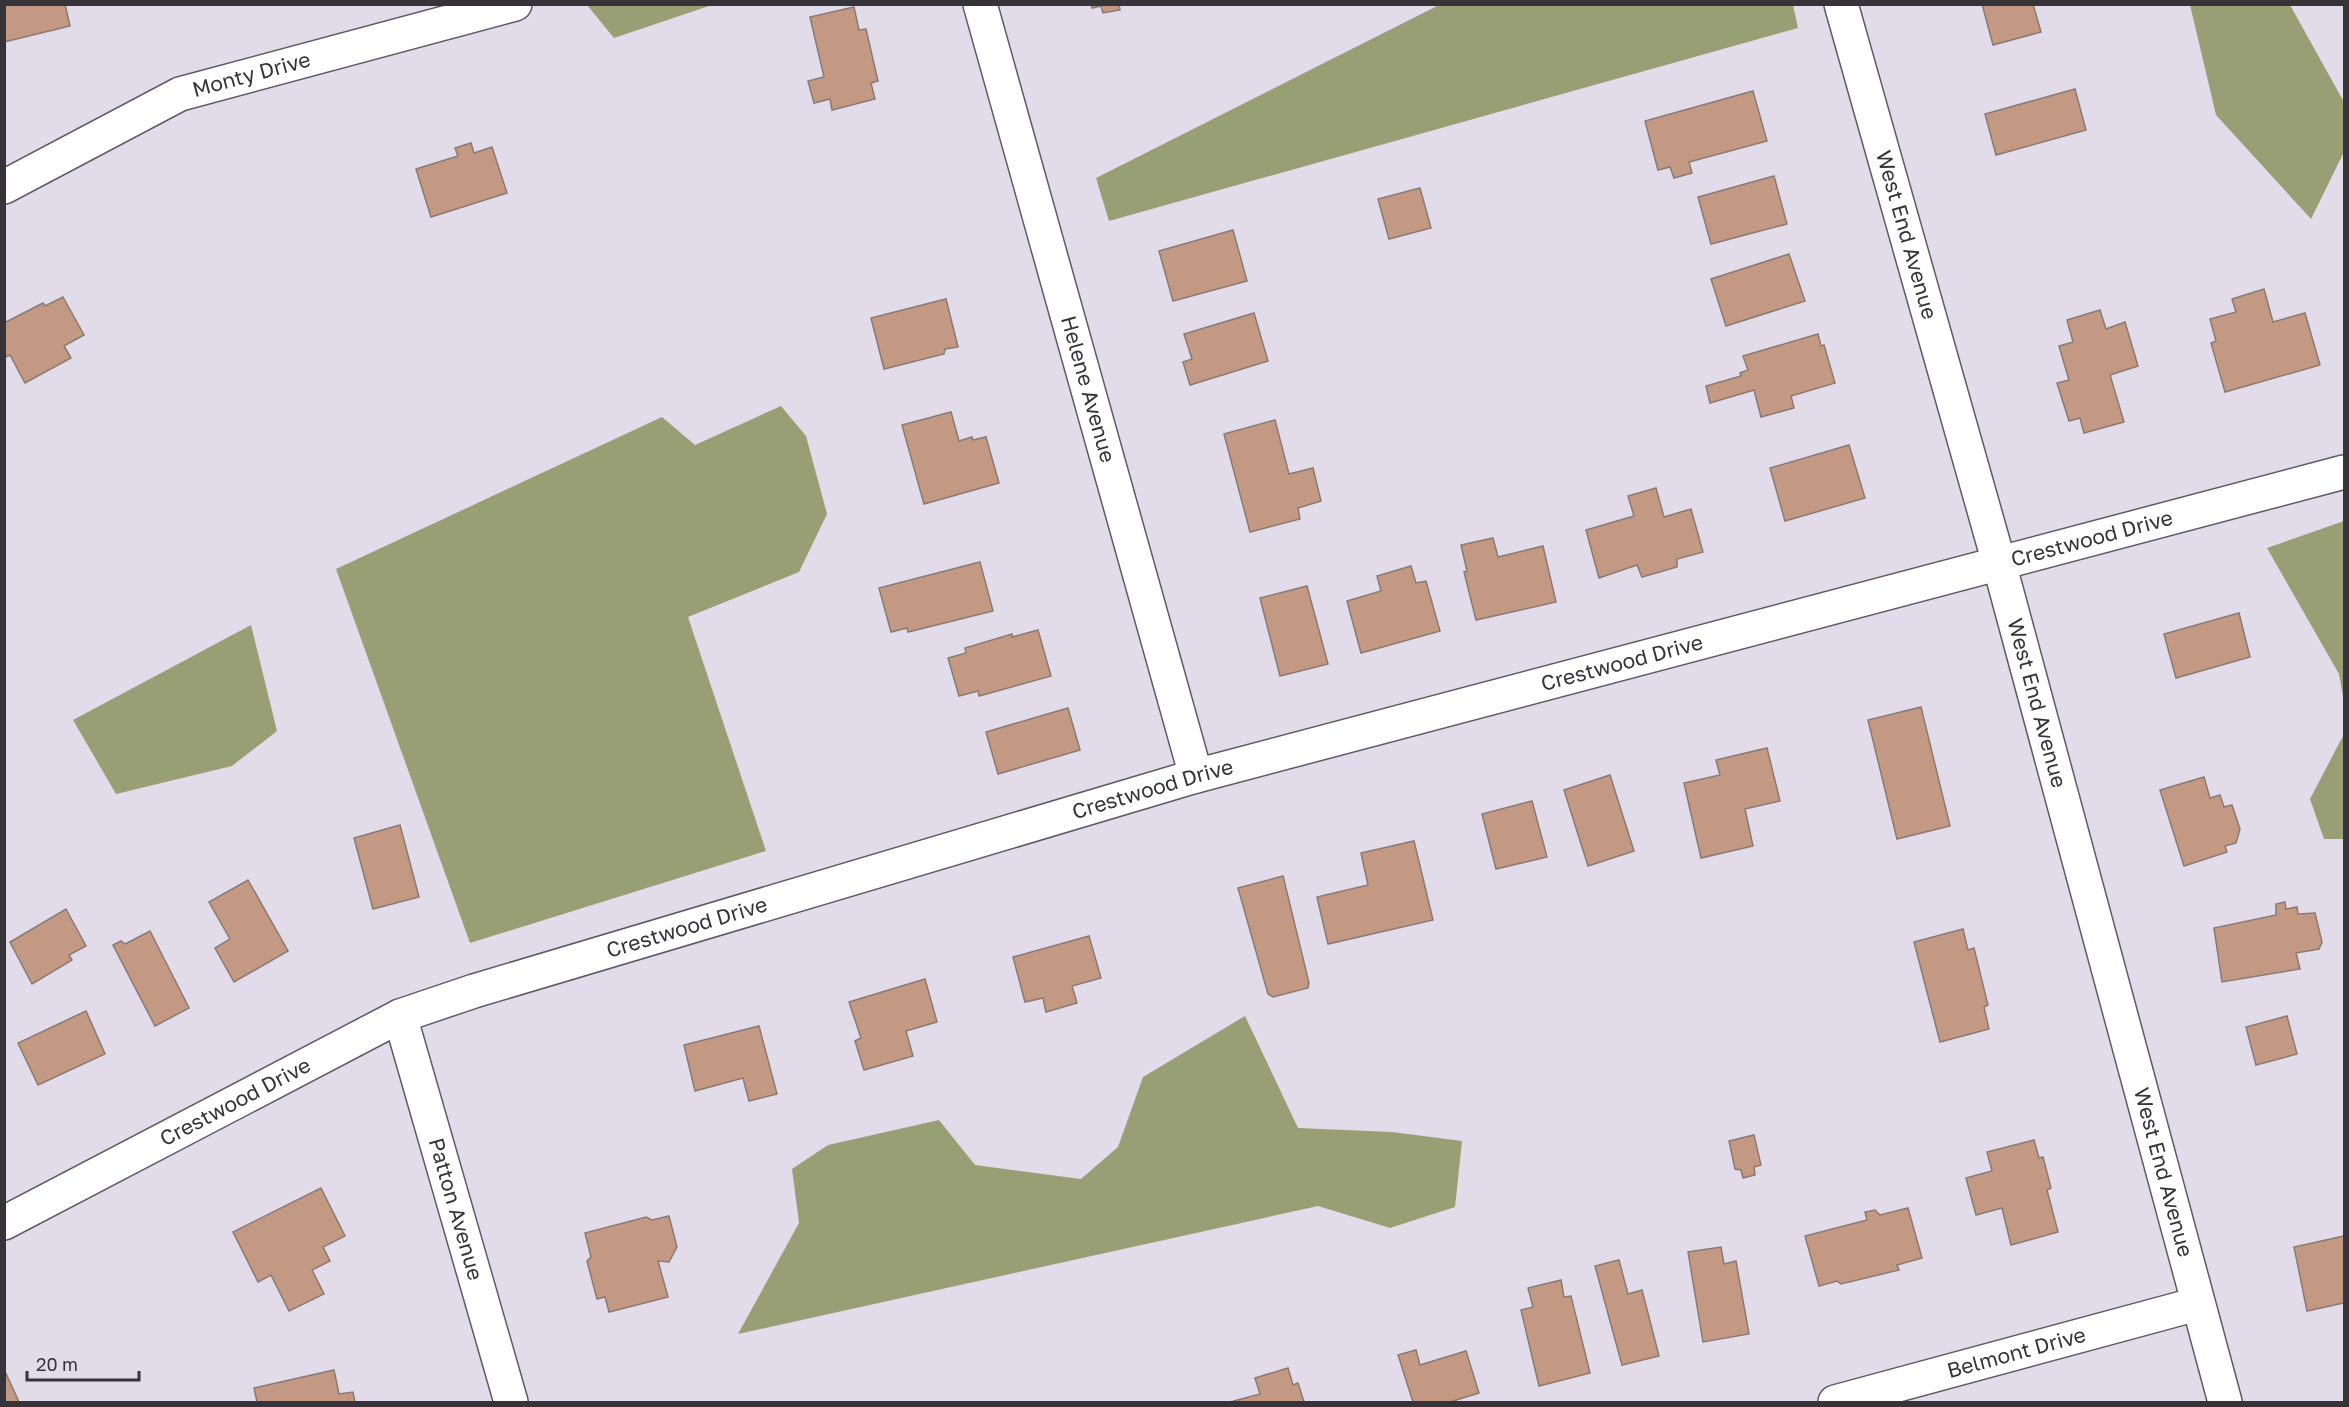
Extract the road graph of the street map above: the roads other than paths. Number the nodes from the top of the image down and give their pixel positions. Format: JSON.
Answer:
{"nodes":[{"id":1,"x":515,"y":4,"type":"edge"},
{"id":2,"x":980,"y":4,"type":"edge"},
{"id":3,"x":1841,"y":4,"type":"edge"},
{"id":4,"x":4,"y":187,"type":"edge"},
{"id":5,"x":2344,"y":472,"type":"edge"},
{"id":6,"x":2000,"y":563,"type":"junction"},
{"id":7,"x":1196,"y":776,"type":"junction"},
{"id":8,"x":400,"y":1016,"type":"junction"},
{"id":9,"x":4,"y":1223,"type":"edge"},
{"id":10,"x":2197,"y":1304,"type":"junction"},
{"id":11,"x":511,"y":1402,"type":"edge"},
{"id":12,"x":1835,"y":1402,"type":"edge"},
{"id":13,"x":2224,"y":1402,"type":"edge"}],
"edges":[{"from":1,"to":4,"type":"street","name":"Monty Drive"},
{"from":2,"to":7,"type":"street","name":"Helene Avenue"},
{"from":3,"to":6,"type":"street","name":"West End Avenue"},
{"from":5,"to":6,"type":"street","name":"Crestwood Drive"},
{"from":6,"to":7,"type":"street","name":"Crestwood Drive"},
{"from":6,"to":10,"type":"street","name":"West End Avenue"},
{"from":7,"to":8,"type":"street","name":"Crestwood Drive"},
{"from":8,"to":9,"type":"street","name":"Crestwood Drive"},
{"from":8,"to":11,"type":"street","name":"Patton Avenue"},
{"from":10,"to":12,"type":"street","name":"Belmont Drive"},
{"from":10,"to":13,"type":"street","name":"West End Avenue"}]}
